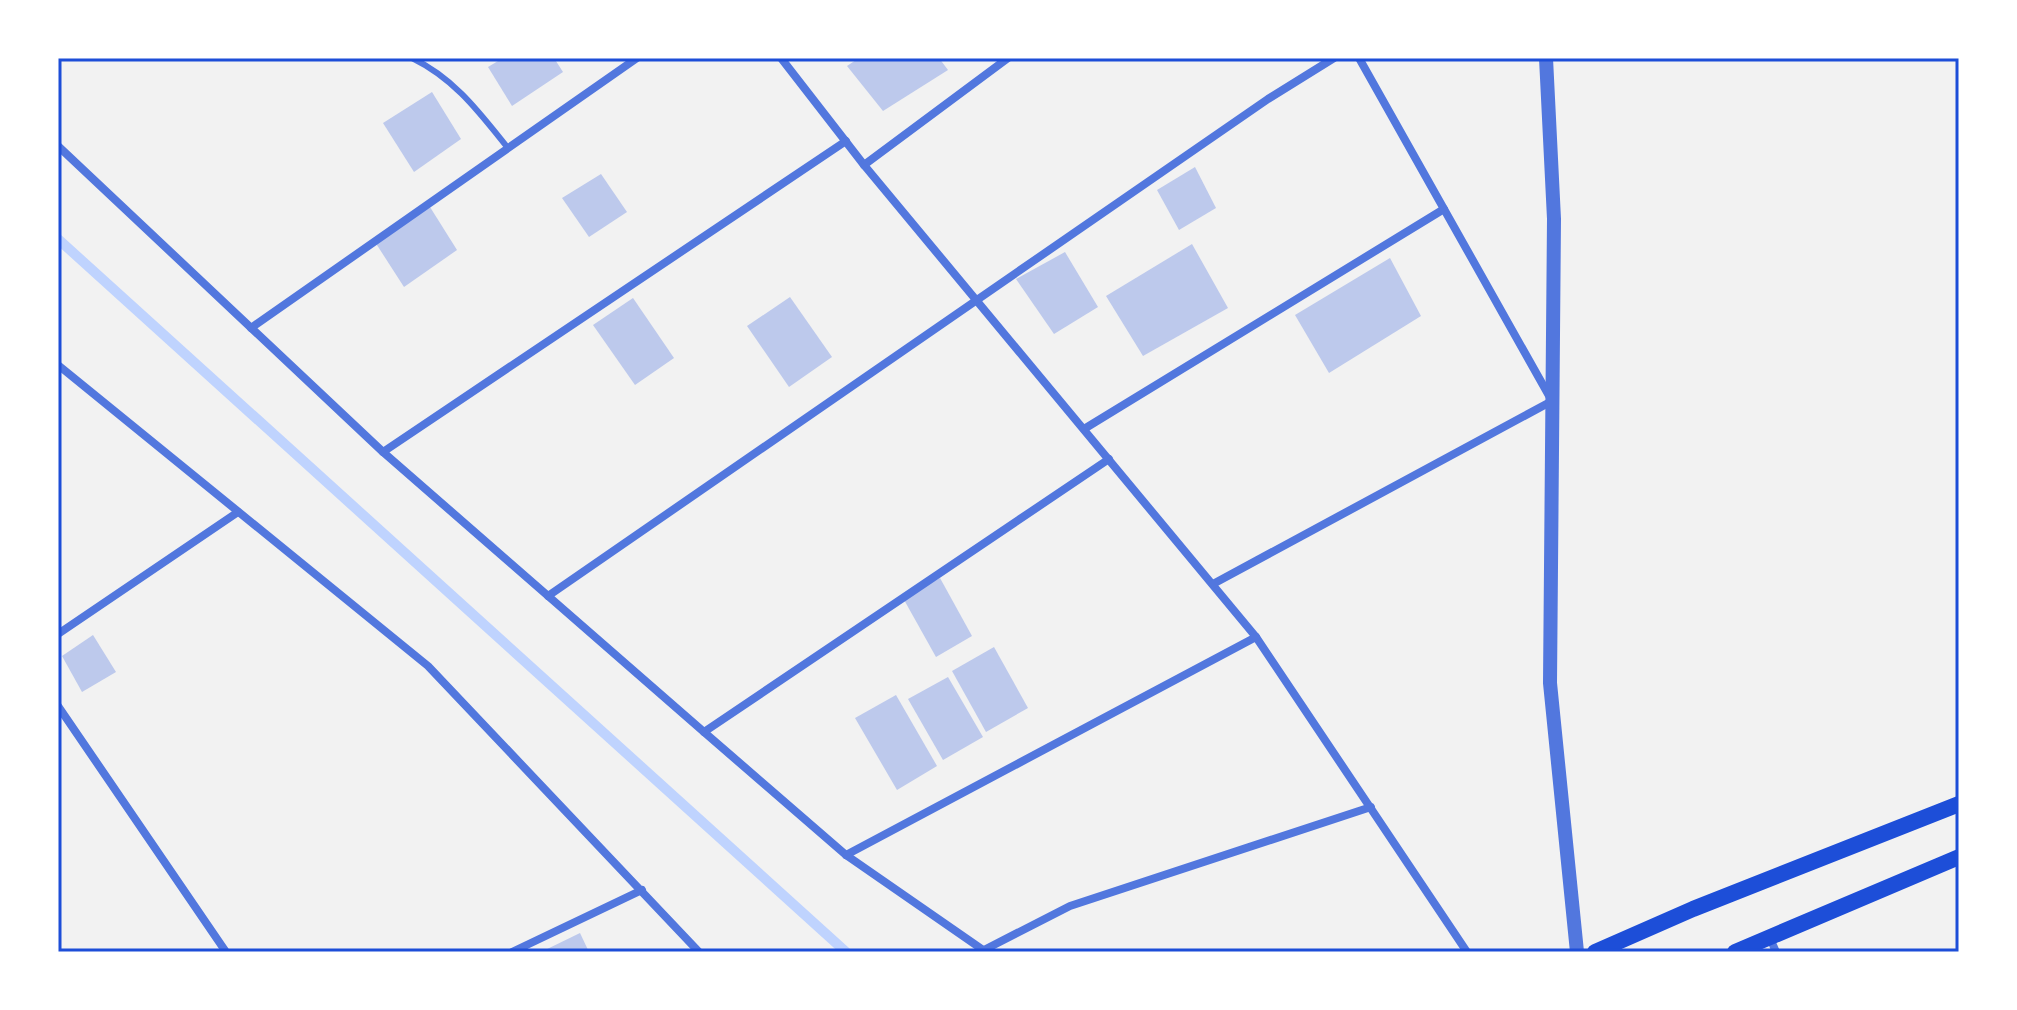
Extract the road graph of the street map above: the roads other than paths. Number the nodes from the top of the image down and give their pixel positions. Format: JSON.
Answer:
{"nodes":[{"id":1,"x":412,"y":58,"type":"edge"},
{"id":2,"x":637,"y":58,"type":"edge"},
{"id":3,"x":781,"y":58,"type":"edge"},
{"id":4,"x":1008,"y":58,"type":"edge"},
{"id":5,"x":1334,"y":58,"type":"edge"},
{"id":6,"x":1359,"y":58,"type":"edge"},
{"id":7,"x":1546,"y":58,"type":"edge"},
{"id":8,"x":846,"y":141,"type":"junction"},
{"id":9,"x":58,"y":146,"type":"edge"},
{"id":10,"x":508,"y":148,"type":"junction"},
{"id":11,"x":864,"y":165,"type":"junction"},
{"id":12,"x":1444,"y":209,"type":"junction"},
{"id":13,"x":978,"y":301,"type":"junction"},
{"id":14,"x":251,"y":328,"type":"junction"},
{"id":15,"x":58,"y":365,"type":"edge"},
{"id":16,"x":1552,"y":401,"type":"junction"},
{"id":17,"x":1084,"y":429,"type":"junction"},
{"id":18,"x":383,"y":452,"type":"junction"},
{"id":19,"x":1109,"y":459,"type":"junction"},
{"id":20,"x":238,"y":512,"type":"junction"},
{"id":21,"x":1213,"y":584,"type":"junction"},
{"id":22,"x":548,"y":596,"type":"junction"},
{"id":23,"x":58,"y":634,"type":"edge"},
{"id":24,"x":1256,"y":637,"type":"junction"},
{"id":25,"x":58,"y":706,"type":"edge"},
{"id":26,"x":704,"y":732,"type":"junction"},
{"id":27,"x":1959,"y":804,"type":"edge"},
{"id":28,"x":1371,"y":807,"type":"junction"},
{"id":29,"x":846,"y":855,"type":"junction"},
{"id":30,"x":1959,"y":857,"type":"edge"},
{"id":31,"x":642,"y":890,"type":"junction"},
{"id":32,"x":1773,"y":944,"type":"edge"},
{"id":33,"x":985,"y":951,"type":"edge"},
{"id":34,"x":226,"y":952,"type":"edge"},
{"id":35,"x":512,"y":952,"type":"edge"},
{"id":36,"x":699,"y":952,"type":"edge"},
{"id":37,"x":1467,"y":952,"type":"edge"},
{"id":38,"x":1577,"y":952,"type":"edge"},
{"id":39,"x":1595,"y":952,"type":"edge"},
{"id":40,"x":1735,"y":952,"type":"edge"}],
"edges":[{"from":1,"to":10,"type":"lane"},
{"from":2,"to":10,"type":"street"},
{"from":3,"to":8,"type":"street"},
{"from":4,"to":11,"type":"street"},
{"from":5,"to":13,"type":"street"},
{"from":6,"to":12,"type":"street"},
{"from":7,"to":16,"type":"street"},
{"from":8,"to":11,"type":"street"},
{"from":8,"to":18,"type":"street"},
{"from":9,"to":14,"type":"street"},
{"from":10,"to":14,"type":"street"},
{"from":11,"to":13,"type":"street"},
{"from":12,"to":16,"type":"street"},
{"from":12,"to":17,"type":"street"},
{"from":13,"to":17,"type":"street"},
{"from":13,"to":22,"type":"street"},
{"from":14,"to":18,"type":"street"},
{"from":15,"to":20,"type":"street"},
{"from":16,"to":21,"type":"street"},
{"from":16,"to":38,"type":"street"},
{"from":17,"to":19,"type":"street"},
{"from":18,"to":22,"type":"street"},
{"from":19,"to":21,"type":"street"},
{"from":19,"to":26,"type":"street"},
{"from":20,"to":23,"type":"street"},
{"from":20,"to":31,"type":"street"},
{"from":21,"to":24,"type":"street"},
{"from":22,"to":26,"type":"street"},
{"from":24,"to":28,"type":"street"},
{"from":24,"to":29,"type":"street"},
{"from":25,"to":34,"type":"street"},
{"from":26,"to":29,"type":"street"},
{"from":27,"to":39,"type":"main road"},
{"from":28,"to":33,"type":"street"},
{"from":28,"to":37,"type":"street"},
{"from":29,"to":33,"type":"street"},
{"from":30,"to":32,"type":"main road"},
{"from":31,"to":35,"type":"street"},
{"from":31,"to":36,"type":"street"},
{"from":32,"to":40,"type":"main road"}]}
